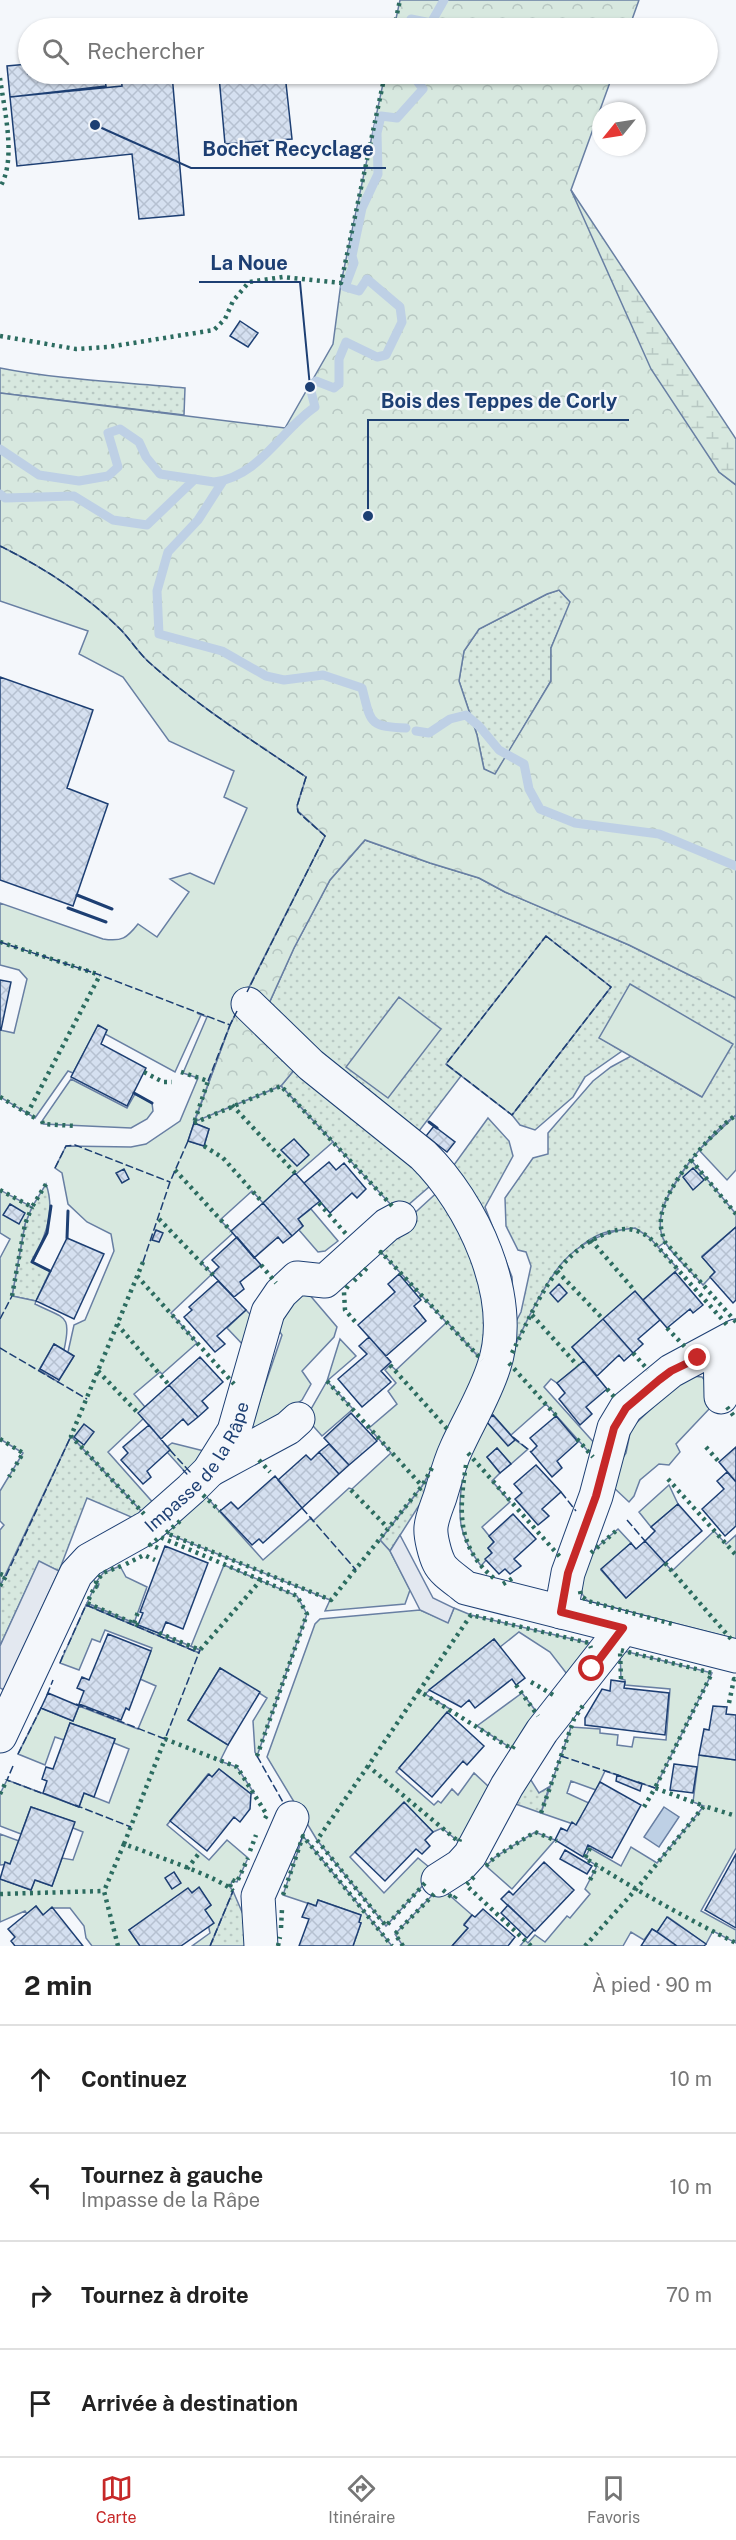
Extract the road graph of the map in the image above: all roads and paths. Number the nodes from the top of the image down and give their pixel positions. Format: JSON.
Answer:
{"nodes":[{"id":1,"x":248,"y":1004,"type":"dead end"},
{"id":2,"x":400,"y":1218,"type":"dead end"},
{"id":3,"x":728,"y":1341,"type":"edge"},
{"id":4,"x":722,"y":1397,"type":"dead end"},
{"id":5,"x":298,"y":1419,"type":"dead end"},
{"id":6,"x":208,"y":1471,"type":"junction"},
{"id":7,"x":561,"y":1612,"type":"junction"},
{"id":8,"x":623,"y":1628,"type":"junction"},
{"id":9,"x":736,"y":1656,"type":"edge"},
{"id":10,"x":0,"y":1736,"type":"edge"},
{"id":11,"x":292,"y":1818,"type":"dead end"},
{"id":12,"x":438,"y":1880,"type":"dead end"},
{"id":13,"x":261,"y":1946,"type":"edge"}],
"edges":[{"from":1,"to":7,"type":"street"},
{"from":2,"to":6,"type":"street","name":"Impasse de la Râpe"},
{"from":3,"to":4,"type":"street"},
{"from":3,"to":7,"type":"street"},
{"from":5,"to":6,"type":"street"},
{"from":6,"to":10,"type":"street","name":"Impasse de la Râpe"},
{"from":7,"to":8,"type":"street"},
{"from":8,"to":9,"type":"street"},
{"from":8,"to":12,"type":"street"},
{"from":11,"to":13,"type":"street"}]}
